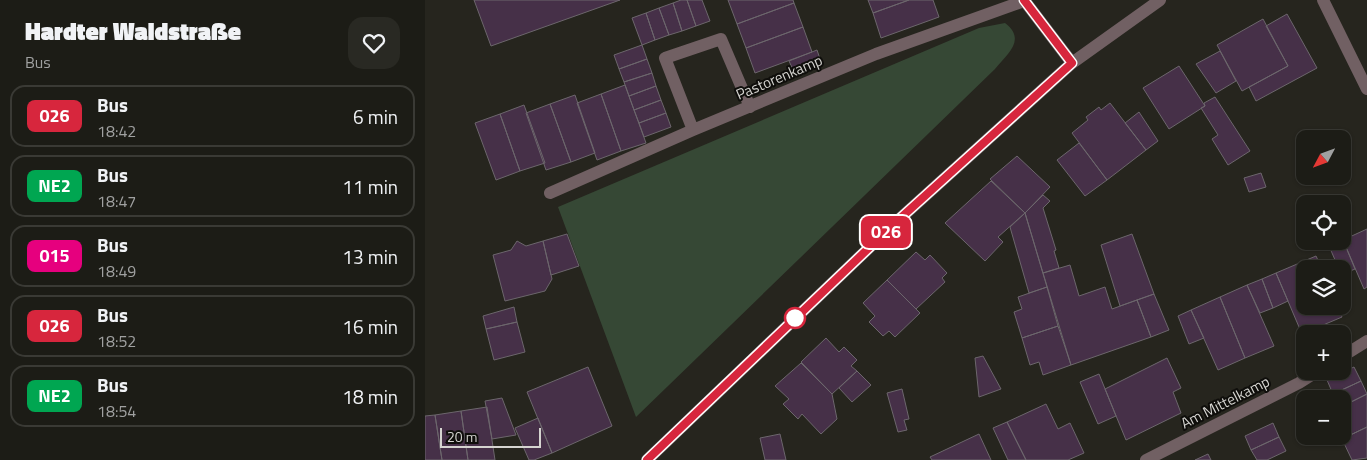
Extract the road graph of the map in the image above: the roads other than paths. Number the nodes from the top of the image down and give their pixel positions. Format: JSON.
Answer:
{"nodes":[{"id":1,"x":1024,"y":0,"type":"edge"},
{"id":2,"x":1160,"y":0,"type":"edge"},
{"id":3,"x":1323,"y":0,"type":"edge"},
{"id":4,"x":1072,"y":63,"type":"junction"},
{"id":5,"x":1367,"y":89,"type":"edge"},
{"id":6,"x":750,"y":107,"type":"junction"},
{"id":7,"x":693,"y":130,"type":"junction"},
{"id":8,"x":551,"y":193,"type":"dead end"},
{"id":9,"x":1367,"y":341,"type":"edge"},
{"id":10,"x":1351,"y":351,"type":"edge"},
{"id":11,"x":1304,"y":380,"type":"edge"},
{"id":12,"x":647,"y":460,"type":"edge"},
{"id":13,"x":1146,"y":460,"type":"edge"}],
"edges":[{"from":1,"to":4,"type":"street","name":"Pastorenkamp"},
{"from":1,"to":6,"type":"street","name":"Pastorenkamp"},
{"from":2,"to":4,"type":"street"},
{"from":3,"to":5,"type":"street"},
{"from":4,"to":12,"type":"street"},
{"from":6,"to":7,"type":"street","name":"Pastorenkamp"},
{"from":6,"to":7,"type":"street"},
{"from":7,"to":8,"type":"street","name":"Pastorenkamp"},
{"from":9,"to":10,"type":"street"},
{"from":11,"to":13,"type":"street","name":"Am Mittelkamp"}]}
